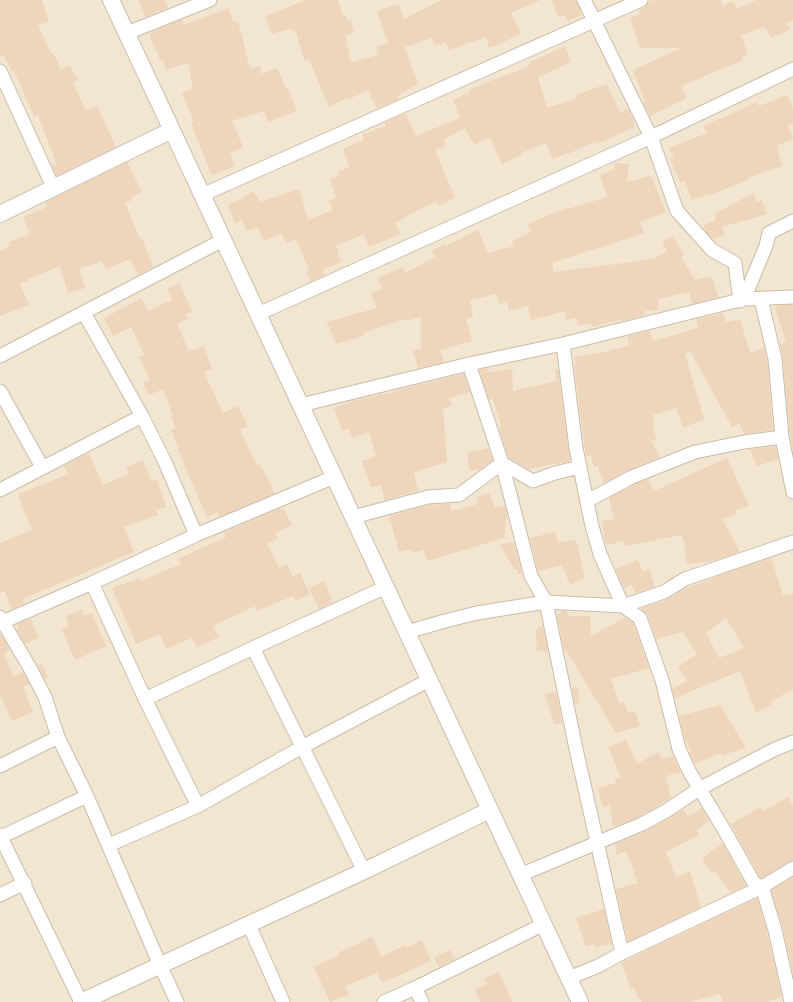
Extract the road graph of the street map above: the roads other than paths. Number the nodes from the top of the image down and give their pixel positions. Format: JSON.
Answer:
{"nodes":[{"id":1,"x":111,"y":0,"type":"edge"},
{"id":2,"x":210,"y":0,"type":"edge"},
{"id":3,"x":584,"y":0,"type":"edge"},
{"id":4,"x":641,"y":0,"type":"edge"},
{"id":5,"x":595,"y":21,"type":"junction"},
{"id":6,"x":127,"y":34,"type":"junction"},
{"id":7,"x":793,"y":69,"type":"edge"},
{"id":8,"x":1,"y":75,"type":"edge"},
{"id":9,"x":172,"y":130,"type":"junction"},
{"id":10,"x":651,"y":137,"type":"junction"},
{"id":11,"x":53,"y":187,"type":"junction"},
{"id":12,"x":202,"y":195,"type":"junction"},
{"id":13,"x":0,"y":214,"type":"edge"},
{"id":14,"x":793,"y":221,"type":"edge"},
{"id":15,"x":223,"y":240,"type":"junction"},
{"id":16,"x":793,"y":297,"type":"edge"},
{"id":17,"x":761,"y":299,"type":"junction"},
{"id":18,"x":742,"y":300,"type":"junction"},
{"id":19,"x":84,"y":313,"type":"junction"},
{"id":20,"x":258,"y":314,"type":"junction"},
{"id":21,"x":563,"y":344,"type":"junction"},
{"id":22,"x":0,"y":356,"type":"edge"},
{"id":23,"x":469,"y":364,"type":"junction"},
{"id":24,"x":0,"y":391,"type":"edge"},
{"id":25,"x":301,"y":405,"type":"junction"},
{"id":26,"x":142,"y":416,"type":"junction"},
{"id":27,"x":782,"y":437,"type":"junction"},
{"id":28,"x":502,"y":463,"type":"junction"},
{"id":29,"x":42,"y":467,"type":"junction"},
{"id":30,"x":580,"y":467,"type":"junction"},
{"id":31,"x":334,"y":477,"type":"junction"},
{"id":32,"x":0,"y":490,"type":"edge"},
{"id":33,"x":793,"y":492,"type":"edge"},
{"id":34,"x":587,"y":501,"type":"junction"},
{"id":35,"x":353,"y":517,"type":"junction"},
{"id":36,"x":196,"y":535,"type":"junction"},
{"id":37,"x":793,"y":542,"type":"edge"},
{"id":38,"x":92,"y":583,"type":"junction"},
{"id":39,"x":386,"y":587,"type":"junction"},
{"id":40,"x":546,"y":602,"type":"junction"},
{"id":41,"x":623,"y":606,"type":"junction"},
{"id":42,"x":1,"y":620,"type":"edge"},
{"id":43,"x":407,"y":632,"type":"junction"},
{"id":44,"x":253,"y":648,"type":"junction"},
{"id":45,"x":429,"y":680,"type":"junction"},
{"id":46,"x":145,"y":699,"type":"junction"},
{"id":47,"x":58,"y":737,"type":"junction"},
{"id":48,"x":793,"y":742,"type":"edge"},
{"id":49,"x":302,"y":747,"type":"junction"},
{"id":50,"x":0,"y":766,"type":"edge"},
{"id":51,"x":699,"y":789,"type":"junction"},
{"id":52,"x":87,"y":796,"type":"junction"},
{"id":53,"x":198,"y":806,"type":"junction"},
{"id":54,"x":490,"y":810,"type":"junction"},
{"id":55,"x":1,"y":836,"type":"edge"},
{"id":56,"x":596,"y":842,"type":"junction"},
{"id":57,"x":109,"y":845,"type":"junction"},
{"id":58,"x":793,"y":868,"type":"edge"},
{"id":59,"x":364,"y":870,"type":"junction"},
{"id":60,"x":520,"y":875,"type":"junction"},
{"id":61,"x":25,"y":884,"type":"junction"},
{"id":62,"x":762,"y":887,"type":"junction"},
{"id":63,"x":0,"y":895,"type":"edge"},
{"id":64,"x":544,"y":924,"type":"junction"},
{"id":65,"x":249,"y":925,"type":"junction"},
{"id":66,"x":622,"y":953,"type":"junction"},
{"id":67,"x":160,"y":965,"type":"junction"},
{"id":68,"x":569,"y":978,"type":"junction"},
{"id":69,"x":415,"y":988,"type":"junction"},
{"id":70,"x":788,"y":1001,"type":"edge"},
{"id":71,"x":81,"y":1002,"type":"edge"},
{"id":72,"x":177,"y":1002,"type":"edge"},
{"id":73,"x":283,"y":1002,"type":"edge"},
{"id":74,"x":384,"y":1002,"type":"edge"},
{"id":75,"x":422,"y":1002,"type":"edge"},
{"id":76,"x":580,"y":1002,"type":"edge"}],
"edges":[{"from":1,"to":6,"type":"street"},
{"from":2,"to":6,"type":"street"},
{"from":3,"to":5,"type":"street"},
{"from":4,"to":5,"type":"street"},
{"from":5,"to":10,"type":"street"},
{"from":5,"to":12,"type":"street"},
{"from":6,"to":9,"type":"street"},
{"from":7,"to":10,"type":"street"},
{"from":8,"to":11,"type":"street"},
{"from":9,"to":11,"type":"street"},
{"from":9,"to":12,"type":"street"},
{"from":10,"to":18,"type":"street"},
{"from":10,"to":20,"type":"street"},
{"from":11,"to":13,"type":"street"},
{"from":12,"to":15,"type":"street"},
{"from":14,"to":18,"type":"street"},
{"from":15,"to":19,"type":"street"},
{"from":15,"to":20,"type":"street"},
{"from":16,"to":17,"type":"street"},
{"from":17,"to":18,"type":"street"},
{"from":17,"to":27,"type":"street"},
{"from":18,"to":21,"type":"street"},
{"from":19,"to":22,"type":"street"},
{"from":19,"to":26,"type":"street"},
{"from":20,"to":25,"type":"street"},
{"from":21,"to":23,"type":"street"},
{"from":21,"to":30,"type":"street"},
{"from":23,"to":25,"type":"street"},
{"from":23,"to":28,"type":"street"},
{"from":24,"to":29,"type":"street"},
{"from":25,"to":31,"type":"street"},
{"from":26,"to":29,"type":"street"},
{"from":26,"to":36,"type":"street"},
{"from":27,"to":33,"type":"street"},
{"from":27,"to":34,"type":"street"},
{"from":28,"to":30,"type":"street"},
{"from":28,"to":35,"type":"street"},
{"from":28,"to":40,"type":"street"},
{"from":29,"to":32,"type":"street"},
{"from":30,"to":34,"type":"street"},
{"from":31,"to":35,"type":"street"},
{"from":31,"to":36,"type":"street"},
{"from":34,"to":41,"type":"street"},
{"from":35,"to":39,"type":"street"},
{"from":36,"to":38,"type":"street"},
{"from":37,"to":41,"type":"street"},
{"from":38,"to":42,"type":"street"},
{"from":38,"to":46,"type":"street"},
{"from":39,"to":43,"type":"street"},
{"from":39,"to":44,"type":"street"},
{"from":40,"to":41,"type":"street"},
{"from":40,"to":43,"type":"street"},
{"from":40,"to":56,"type":"street"},
{"from":41,"to":51,"type":"street"},
{"from":42,"to":47,"type":"street"},
{"from":43,"to":45,"type":"street"},
{"from":44,"to":46,"type":"street"},
{"from":44,"to":49,"type":"street"},
{"from":45,"to":49,"type":"street"},
{"from":45,"to":54,"type":"street"},
{"from":46,"to":53,"type":"street"},
{"from":47,"to":50,"type":"street"},
{"from":47,"to":52,"type":"street"},
{"from":48,"to":51,"type":"street"},
{"from":49,"to":53,"type":"street"},
{"from":49,"to":59,"type":"street"},
{"from":51,"to":56,"type":"street"},
{"from":51,"to":62,"type":"street"},
{"from":52,"to":55,"type":"street"},
{"from":52,"to":57,"type":"street"},
{"from":53,"to":57,"type":"street"},
{"from":54,"to":59,"type":"street"},
{"from":54,"to":60,"type":"street"},
{"from":55,"to":61,"type":"street"},
{"from":56,"to":60,"type":"street"},
{"from":56,"to":66,"type":"street"},
{"from":57,"to":67,"type":"street"},
{"from":58,"to":62,"type":"street"},
{"from":59,"to":65,"type":"street"},
{"from":60,"to":64,"type":"street"},
{"from":61,"to":63,"type":"street"},
{"from":61,"to":71,"type":"street"},
{"from":62,"to":66,"type":"street"},
{"from":62,"to":70,"type":"street"},
{"from":64,"to":68,"type":"street"},
{"from":64,"to":69,"type":"street"},
{"from":65,"to":67,"type":"street"},
{"from":65,"to":73,"type":"street"},
{"from":66,"to":68,"type":"street"},
{"from":67,"to":71,"type":"street"},
{"from":67,"to":72,"type":"street"},
{"from":68,"to":76,"type":"street"},
{"from":69,"to":74,"type":"street"},
{"from":69,"to":75,"type":"street"}]}
